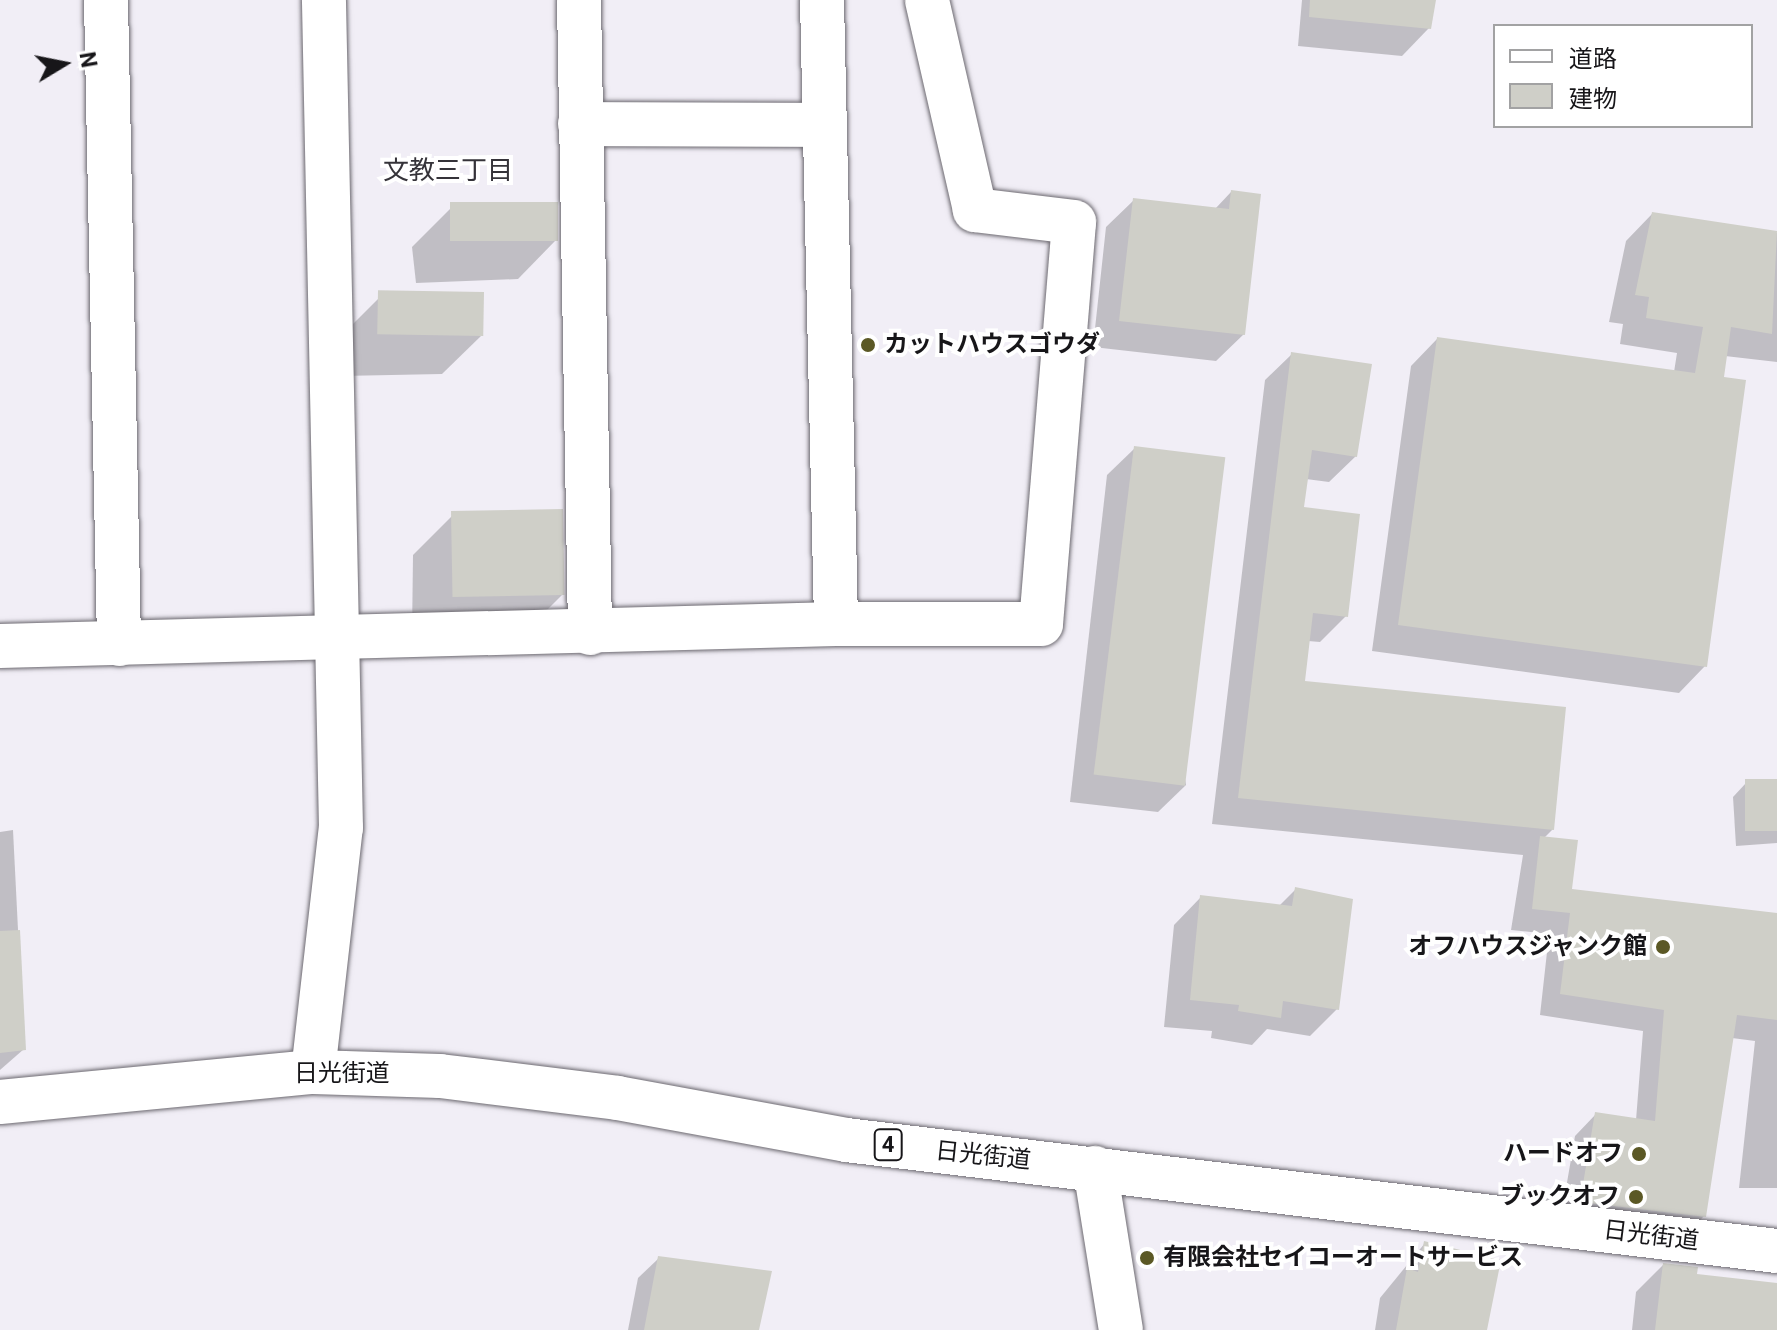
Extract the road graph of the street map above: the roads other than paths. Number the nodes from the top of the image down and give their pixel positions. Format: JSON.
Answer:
{"nodes":[{"id":1,"x":106,"y":0,"type":"edge"},
{"id":2,"x":324,"y":0,"type":"edge"},
{"id":3,"x":579,"y":0,"type":"edge"},
{"id":4,"x":822,"y":0,"type":"edge"},
{"id":5,"x":927,"y":0,"type":"edge"},
{"id":6,"x":580,"y":124,"type":"junction"},
{"id":7,"x":823,"y":125,"type":"junction"},
{"id":8,"x":836,"y":624,"type":"junction"},
{"id":9,"x":590,"y":633,"type":"junction"},
{"id":10,"x":338,"y":637,"type":"junction"},
{"id":11,"x":119,"y":644,"type":"junction"},
{"id":12,"x":0,"y":646,"type":"edge"},
{"id":13,"x":313,"y":1072,"type":"junction"},
{"id":14,"x":0,"y":1102,"type":"edge"},
{"id":15,"x":1095,"y":1168,"type":"junction"},
{"id":16,"x":1777,"y":1251,"type":"edge"},
{"id":17,"x":1121,"y":1330,"type":"edge"}],
"edges":[{"from":1,"to":11,"type":"main road"},
{"from":2,"to":10,"type":"main road"},
{"from":3,"to":6,"type":"main road"},
{"from":4,"to":7,"type":"main road"},
{"from":5,"to":8,"type":"main road"},
{"from":6,"to":7,"type":"main road"},
{"from":6,"to":9,"type":"main road"},
{"from":7,"to":8,"type":"main road"},
{"from":8,"to":9,"type":"main road"},
{"from":9,"to":10,"type":"main road"},
{"from":10,"to":11,"type":"main road"},
{"from":10,"to":13,"type":"main road"},
{"from":11,"to":12,"type":"main road"},
{"from":13,"to":14,"type":"main road","name":"日光街道","number":"4"},
{"from":13,"to":15,"type":"main road","name":"日光街道","number":"4"},
{"from":15,"to":16,"type":"main road","name":"日光街道","number":"4"},
{"from":15,"to":17,"type":"main road"}]}
